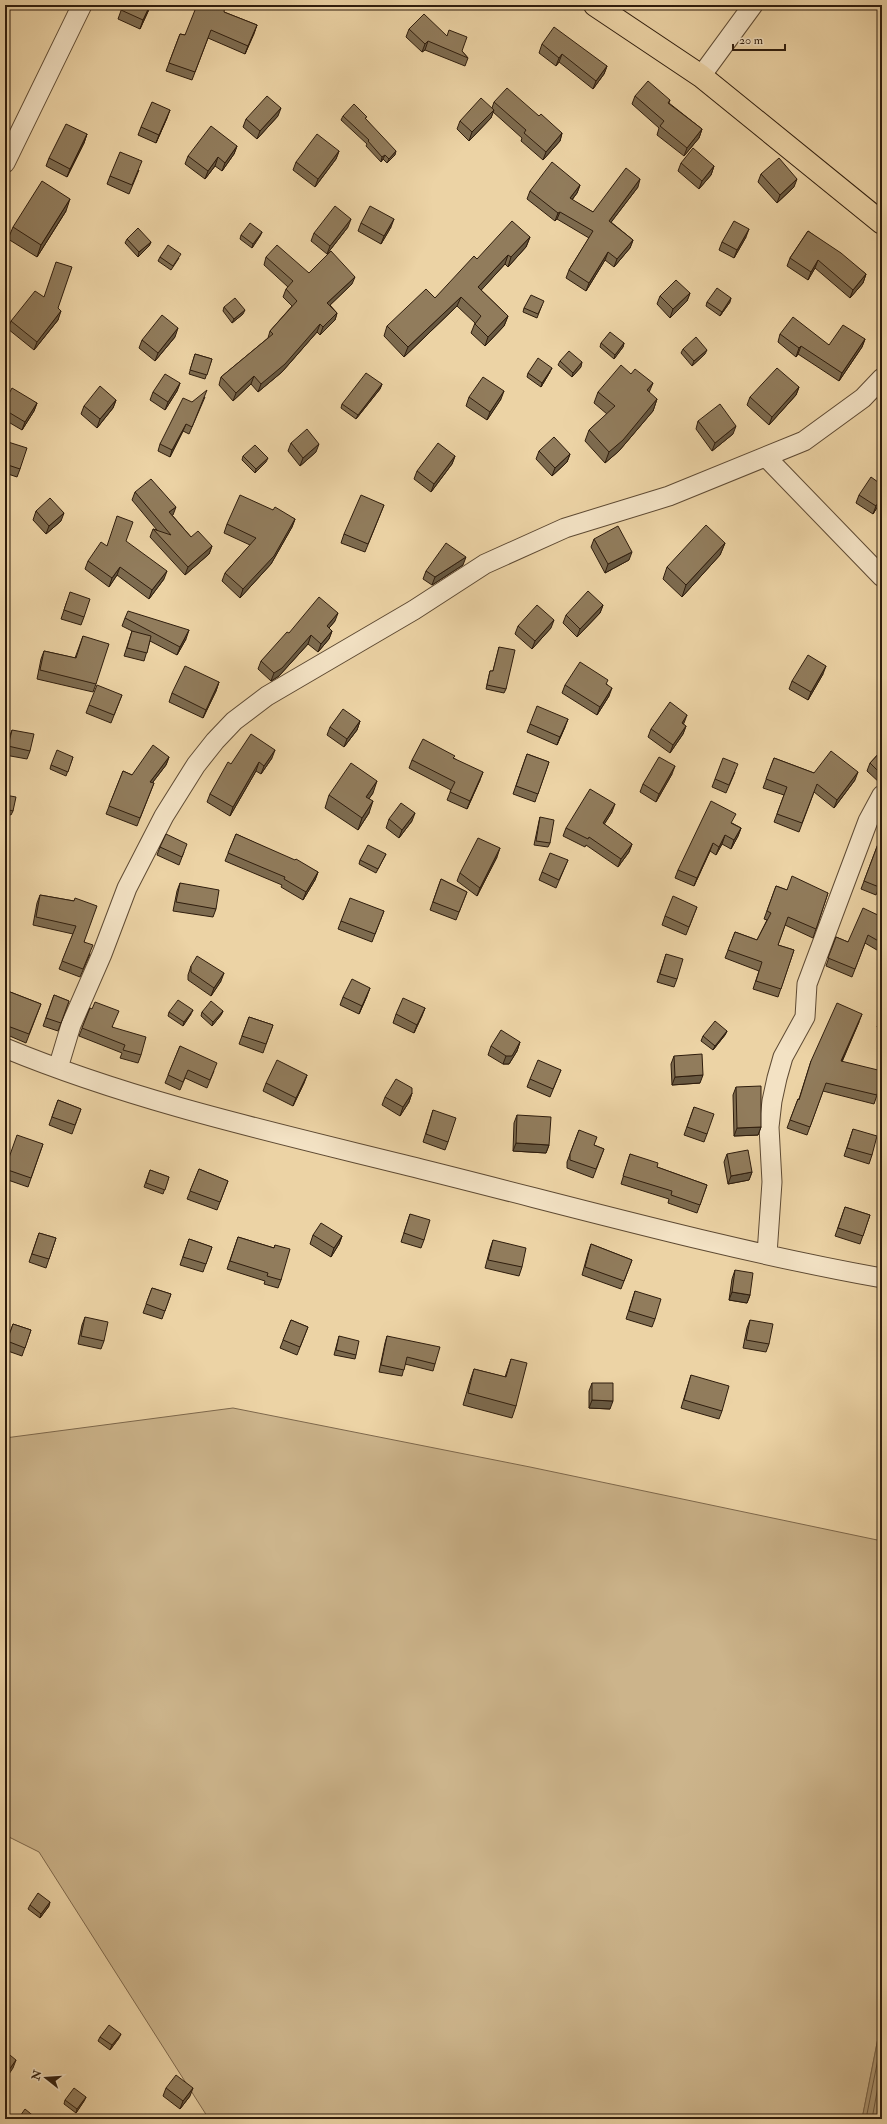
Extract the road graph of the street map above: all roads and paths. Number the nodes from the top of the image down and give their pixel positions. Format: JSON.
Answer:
{"nodes":[{"id":1,"x":82,"y":5,"type":"edge"},
{"id":2,"x":595,"y":5,"type":"edge"},
{"id":3,"x":753,"y":5,"type":"edge"},
{"id":4,"x":700,"y":76,"type":"junction"},
{"id":5,"x":5,"y":163,"type":"edge"},
{"id":6,"x":882,"y":223,"type":"edge"},
{"id":7,"x":882,"y":378,"type":"edge"},
{"id":8,"x":766,"y":457,"type":"junction"},
{"id":9,"x":882,"y":577,"type":"edge"},
{"id":10,"x":882,"y":794,"type":"edge"},
{"id":11,"x":5,"y":1048,"type":"edge"},
{"id":12,"x":58,"y":1068,"type":"junction"},
{"id":13,"x":767,"y":1254,"type":"junction"},
{"id":14,"x":882,"y":1278,"type":"edge"}],
"edges":[{"from":1,"to":5,"type":"street"},
{"from":2,"to":4,"type":"main road"},
{"from":3,"to":4,"type":"street"},
{"from":4,"to":6,"type":"main road"},
{"from":7,"to":8,"type":"street"},
{"from":8,"to":9,"type":"street"},
{"from":8,"to":12,"type":"street"},
{"from":10,"to":13,"type":"street"},
{"from":11,"to":12,"type":"street"},
{"from":12,"to":13,"type":"street"},
{"from":13,"to":14,"type":"street"}]}
